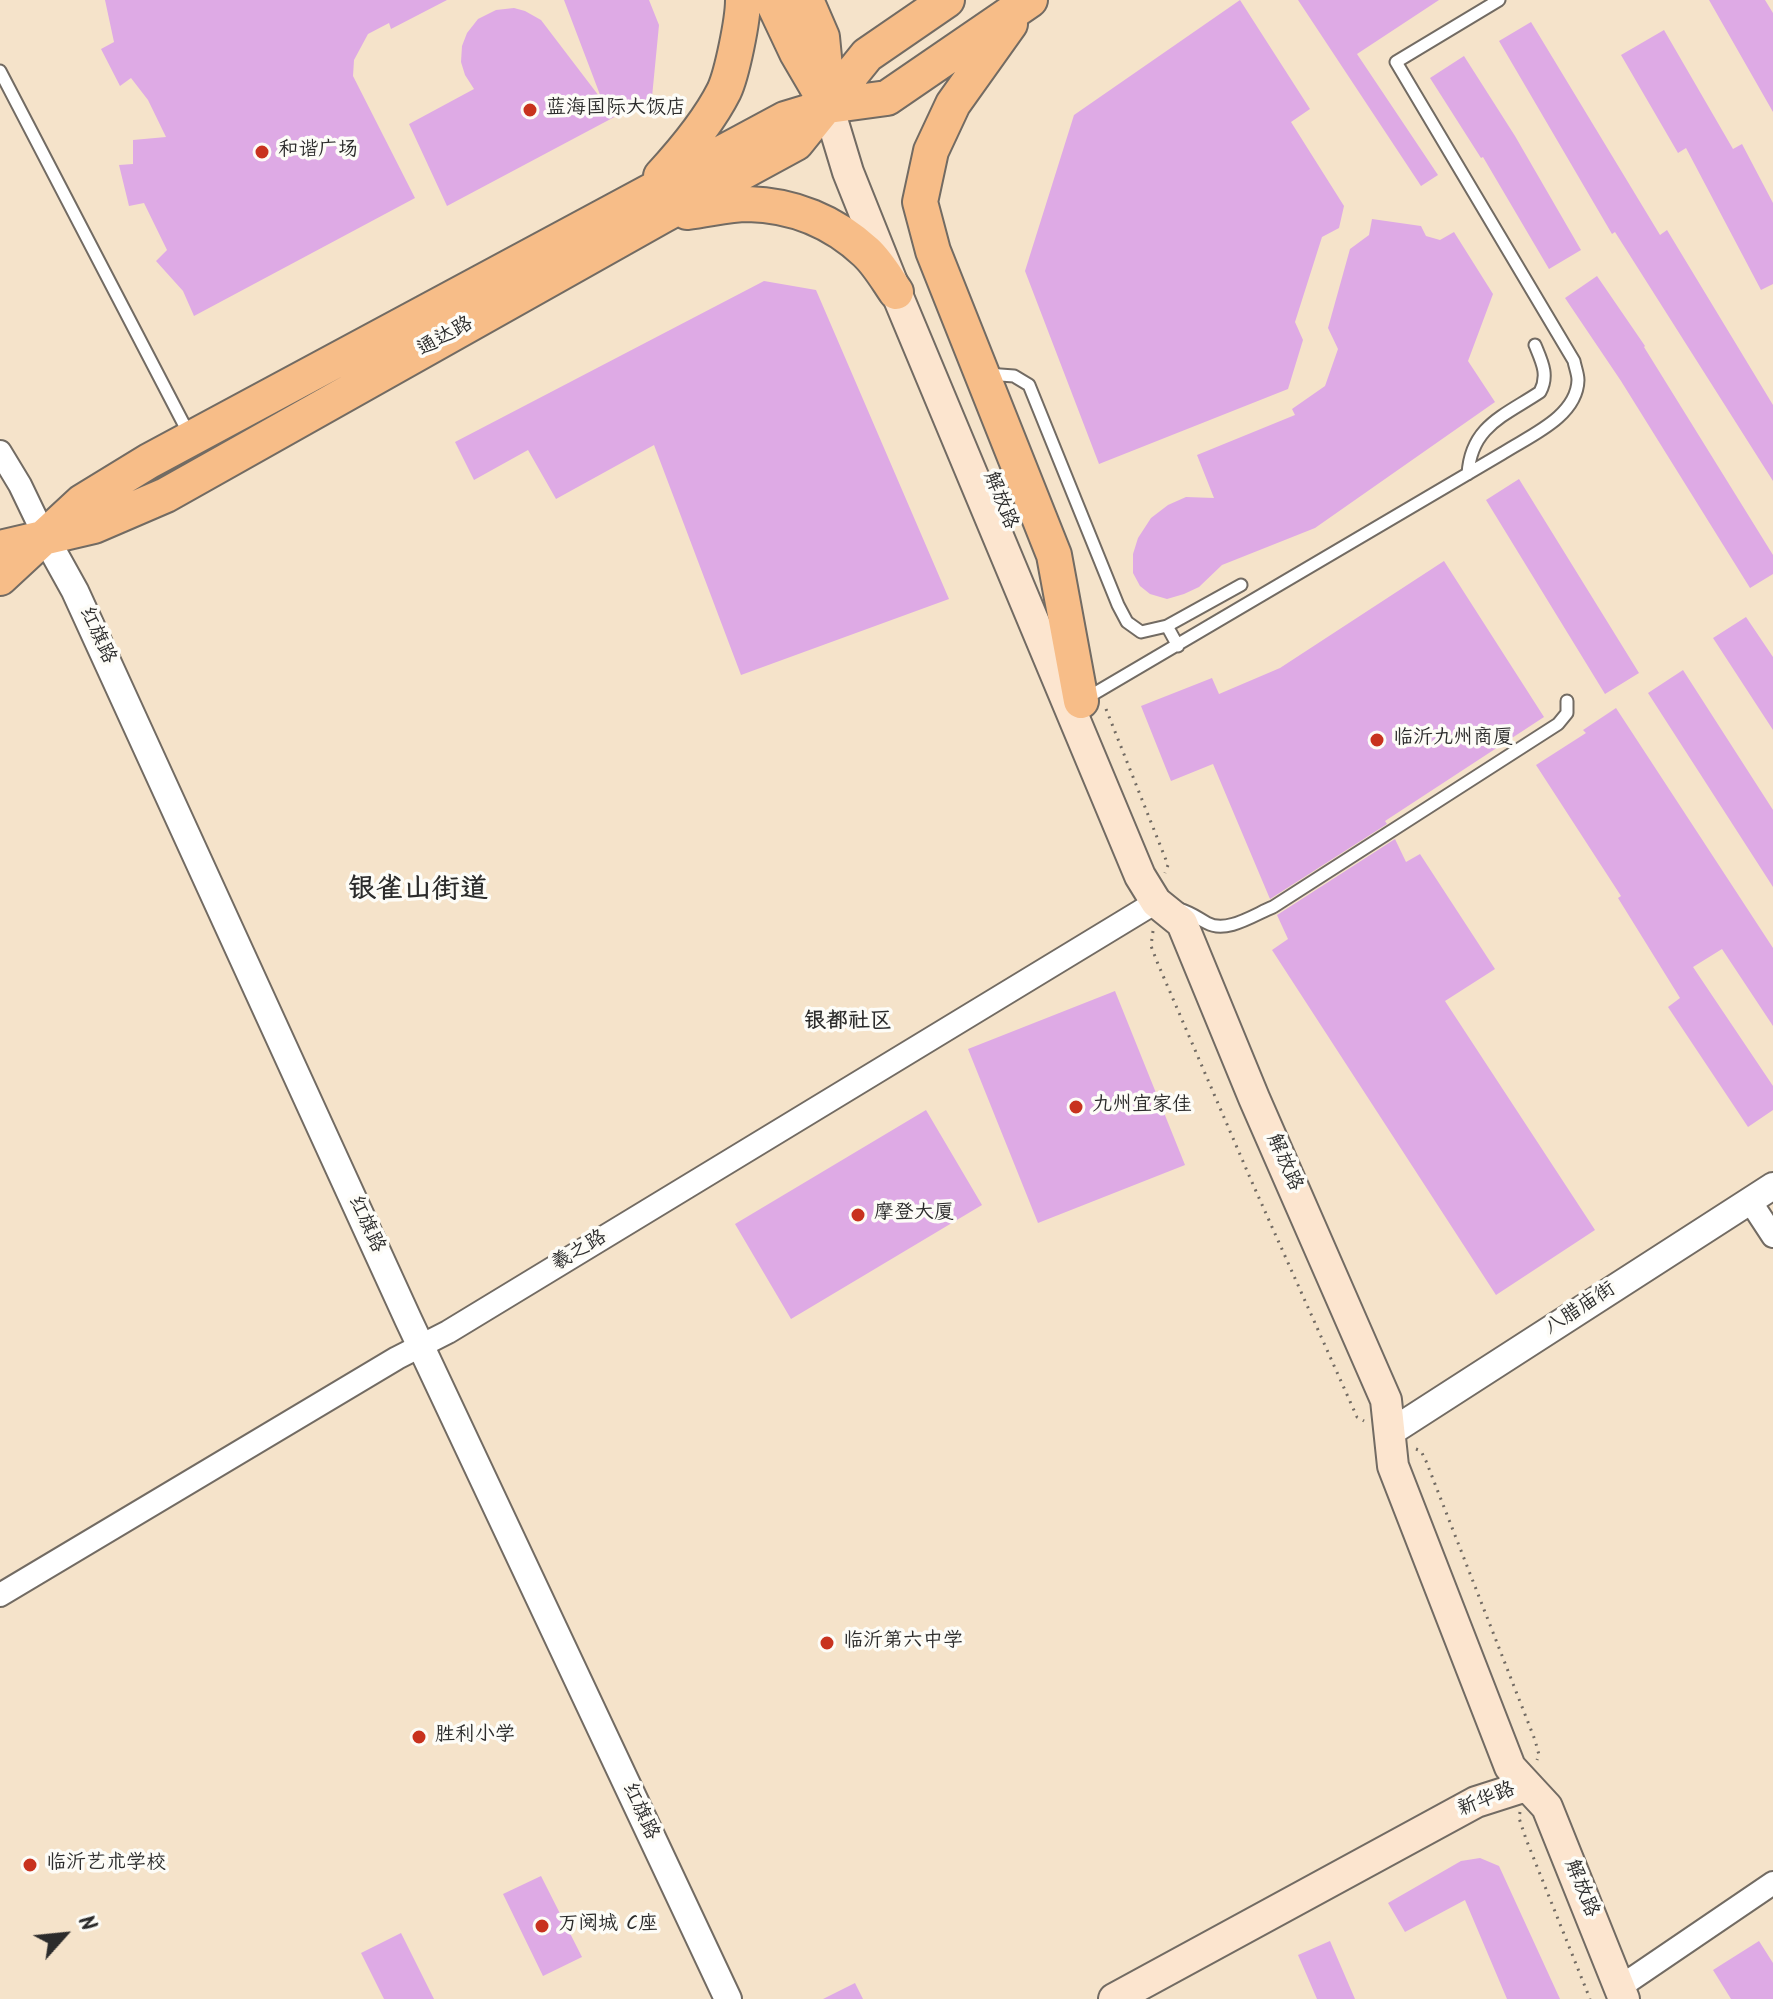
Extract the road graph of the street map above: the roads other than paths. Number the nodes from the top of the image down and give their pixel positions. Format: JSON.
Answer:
{"nodes":[{"id":1,"x":743,"y":0,"type":"edge"},
{"id":2,"x":772,"y":0,"type":"edge"},
{"id":3,"x":806,"y":0,"type":"edge"},
{"id":4,"x":947,"y":0,"type":"edge"},
{"id":5,"x":1499,"y":0,"type":"edge"},
{"id":6,"x":1027,"y":2,"type":"edge"},
{"id":7,"x":0,"y":71,"type":"edge"},
{"id":8,"x":828,"y":106,"type":"junction"},
{"id":9,"x":654,"y":205,"type":"junction"},
{"id":10,"x":896,"y":292,"type":"junction"},
{"id":11,"x":1535,"y":345,"type":"dead end"},
{"id":12,"x":982,"y":373,"type":"junction"},
{"id":13,"x":191,"y":438,"type":"junction"},
{"id":14,"x":0,"y":452,"type":"edge"},
{"id":15,"x":1468,"y":474,"type":"junction"},
{"id":16,"x":45,"y":537,"type":"junction"},
{"id":17,"x":0,"y":548,"type":"edge"},
{"id":18,"x":0,"y":578,"type":"edge"},
{"id":19,"x":1241,"y":585,"type":"dead end"},
{"id":20,"x":1167,"y":626,"type":"junction"},
{"id":21,"x":1178,"y":646,"type":"junction"},
{"id":22,"x":1090,"y":696,"type":"junction"},
{"id":23,"x":1567,"y":701,"type":"dead end"},
{"id":24,"x":1156,"y":902,"type":"junction"},
{"id":25,"x":1773,"y":1186,"type":"edge"},
{"id":26,"x":1750,"y":1201,"type":"junction"},
{"id":27,"x":1773,"y":1236,"type":"edge"},
{"id":28,"x":420,"y":1345,"type":"junction"},
{"id":29,"x":1388,"y":1434,"type":"junction"},
{"id":30,"x":0,"y":1595,"type":"edge"},
{"id":31,"x":1526,"y":1786,"type":"junction"},
{"id":32,"x":1773,"y":1883,"type":"edge"},
{"id":33,"x":1616,"y":1995,"type":"edge"},
{"id":34,"x":728,"y":1999,"type":"edge"},
{"id":35,"x":1114,"y":1999,"type":"edge"},
{"id":36,"x":1155,"y":1999,"type":"edge"}],
"edges":[{"from":1,"to":9,"type":"main road"},
{"from":2,"to":8,"type":"main road","name":"解放路"},
{"from":3,"to":8,"type":"main road","name":"解放路"},
{"from":4,"to":8,"type":"main road","name":"通达路"},
{"from":5,"to":15,"type":"lane"},
{"from":6,"to":8,"type":"main road"},
{"from":6,"to":12,"type":"main road"},
{"from":7,"to":13,"type":"lane"},
{"from":8,"to":9,"type":"main road","name":"通达路"},
{"from":8,"to":10,"type":"main road","name":"解放路"},
{"from":8,"to":22,"type":"main road","name":"解放路"},
{"from":9,"to":10,"type":"main road"},
{"from":9,"to":13,"type":"main road","name":"通达路"},
{"from":9,"to":16,"type":"main road","name":"通达路"},
{"from":10,"to":24,"type":"main road","name":"解放路"},
{"from":11,"to":15,"type":"lane"},
{"from":12,"to":20,"type":"lane"},
{"from":12,"to":22,"type":"main road"},
{"from":13,"to":16,"type":"main road","name":"通达路"},
{"from":14,"to":16,"type":"street","name":"红旗路"},
{"from":15,"to":21,"type":"lane"},
{"from":16,"to":17,"type":"main road","name":"通达路"},
{"from":16,"to":18,"type":"main road","name":"通达路"},
{"from":16,"to":28,"type":"street","name":"红旗路"},
{"from":19,"to":20,"type":"lane"},
{"from":20,"to":21,"type":"lane"},
{"from":21,"to":22,"type":"lane"},
{"from":22,"to":24,"type":"main road","name":"解放路"},
{"from":23,"to":24,"type":"lane"},
{"from":24,"to":28,"type":"street","name":"羲之路"},
{"from":24,"to":29,"type":"main road","name":"解放路"},
{"from":25,"to":26,"type":"street","name":"八腊庙街"},
{"from":26,"to":27,"type":"street"},
{"from":26,"to":29,"type":"street","name":"八腊庙街"},
{"from":28,"to":30,"type":"street","name":"羲之路"},
{"from":28,"to":34,"type":"street","name":"红旗路"},
{"from":29,"to":31,"type":"main road"},
{"from":31,"to":33,"type":"main road","name":"解放路"},
{"from":31,"to":35,"type":"main road","name":"新华路"},
{"from":31,"to":36,"type":"main road","name":"新华路"},
{"from":32,"to":33,"type":"street"}]}
